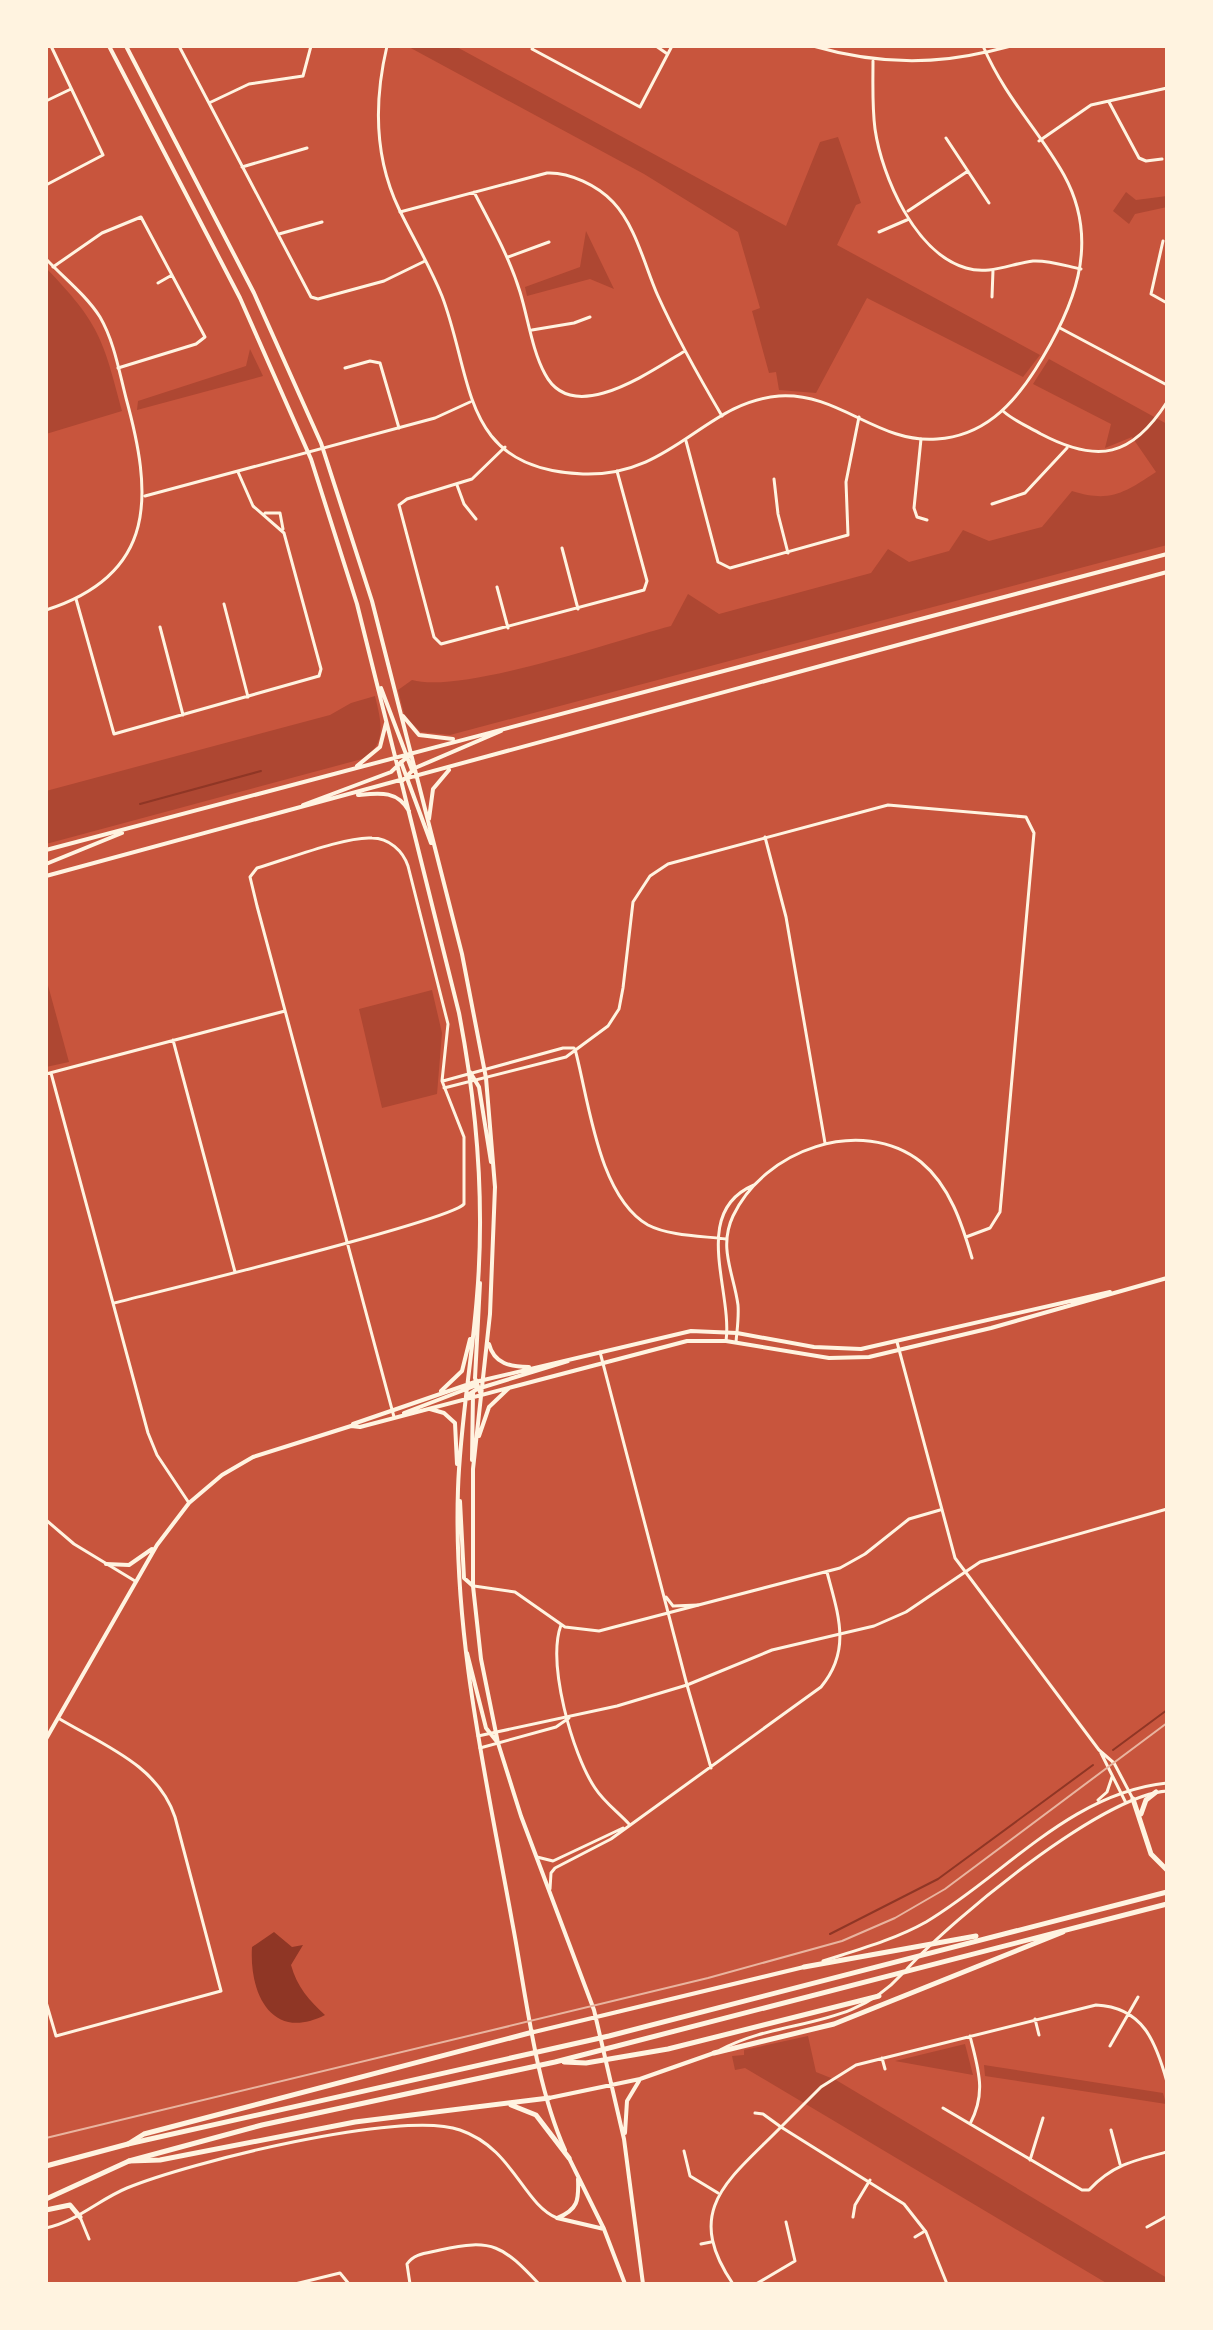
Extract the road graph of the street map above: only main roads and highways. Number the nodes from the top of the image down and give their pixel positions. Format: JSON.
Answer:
{"nodes":[{"id":1,"x":109,"y":46,"type":"edge"},
{"id":2,"x":126,"y":46,"type":"edge"},
{"id":3,"x":1167,"y":554,"type":"edge"},
{"id":4,"x":1167,"y":572,"type":"edge"},
{"id":5,"x":371,"y":660,"type":"junction"},
{"id":6,"x":401,"y":713,"type":"junction"},
{"id":7,"x":387,"y":720,"type":"junction"},
{"id":8,"x":522,"y":723,"type":"junction"},
{"id":9,"x":459,"y":740,"type":"junction"},
{"id":10,"x":397,"y":757,"type":"junction"},
{"id":11,"x":405,"y":760,"type":"junction"},
{"id":12,"x":464,"y":764,"type":"junction"},
{"id":13,"x":354,"y":769,"type":"junction"},
{"id":14,"x":409,"y":774,"type":"junction"},
{"id":15,"x":417,"y":777,"type":"junction"},
{"id":16,"x":339,"y":797,"type":"junction"},
{"id":17,"x":287,"y":811,"type":"junction"},
{"id":18,"x":413,"y":818,"type":"junction"},
{"id":19,"x":429,"y":825,"type":"junction"},
{"id":20,"x":143,"y":826,"type":"junction"},
{"id":21,"x":46,"y":850,"type":"edge"},
{"id":22,"x":46,"y":864,"type":"edge"},
{"id":23,"x":441,"y":872,"type":"junction"},
{"id":24,"x":46,"y":876,"type":"edge"},
{"id":25,"x":479,"y":1079,"type":"junction"},
{"id":26,"x":494,"y":1175,"type":"junction"},
{"id":27,"x":479,"y":1273,"type":"junction"},
{"id":28,"x":1167,"y":1278,"type":"edge"},
{"id":29,"x":1119,"y":1291,"type":"junction"},
{"id":30,"x":488,"y":1338,"type":"junction"},
{"id":31,"x":571,"y":1359,"type":"junction"},
{"id":32,"x":536,"y":1368,"type":"junction"},
{"id":33,"x":534,"y":1380,"type":"junction"},
{"id":34,"x":482,"y":1381,"type":"junction"},
{"id":35,"x":474,"y":1390,"type":"junction"},
{"id":36,"x":416,"y":1401,"type":"junction"},
{"id":37,"x":412,"y":1412,"type":"junction"},
{"id":38,"x":397,"y":1416,"type":"junction"},
{"id":39,"x":351,"y":1426,"type":"junction"},
{"id":40,"x":474,"y":1451,"type":"junction"},
{"id":41,"x":473,"y":1469,"type":"junction"},
{"id":42,"x":458,"y":1483,"type":"junction"},
{"id":43,"x":458,"y":1491,"type":"junction"},
{"id":44,"x":157,"y":1545,"type":"junction"},
{"id":45,"x":106,"y":1564,"type":"road end"},
{"id":46,"x":473,"y":1586,"type":"junction"},
{"id":47,"x":462,"y":1633,"type":"junction"},
{"id":48,"x":46,"y":1739,"type":"edge"},
{"id":49,"x":498,"y":1743,"type":"junction"},
{"id":50,"x":1156,"y":1792,"type":"road end"},
{"id":51,"x":1133,"y":1799,"type":"road end"},
{"id":52,"x":1141,"y":1819,"type":"junction"},
{"id":53,"x":1167,"y":1870,"type":"edge"},
{"id":54,"x":1167,"y":1892,"type":"edge"},
{"id":55,"x":1167,"y":1904,"type":"edge"},
{"id":56,"x":1078,"y":1926,"type":"junction"},
{"id":57,"x":1004,"y":1932,"type":"junction"},
{"id":58,"x":804,"y":1967,"type":"joint"},
{"id":59,"x":879,"y":1996,"type":"road end"},
{"id":60,"x":596,"y":2018,"type":"junction"},
{"id":61,"x":533,"y":2032,"type":"junction"},
{"id":62,"x":714,"y":2053,"type":"joint"},
{"id":63,"x":555,"y":2062,"type":"junction"},
{"id":64,"x":640,"y":2079,"type":"junction"},
{"id":65,"x":613,"y":2086,"type":"junction"},
{"id":66,"x":549,"y":2098,"type":"junction"},
{"id":67,"x":506,"y":2104,"type":"junction"},
{"id":68,"x":624,"y":2139,"type":"junction"},
{"id":69,"x":128,"y":2144,"type":"junction"},
{"id":70,"x":569,"y":2158,"type":"junction"},
{"id":71,"x":129,"y":2161,"type":"junction"},
{"id":72,"x":46,"y":2166,"type":"edge"},
{"id":73,"x":578,"y":2177,"type":"junction"},
{"id":74,"x":46,"y":2199,"type":"edge"},
{"id":75,"x":46,"y":2210,"type":"edge"},
{"id":76,"x":80,"y":2217,"type":"road end"},
{"id":77,"x":604,"y":2229,"type":"junction"},
{"id":78,"x":625,"y":2284,"type":"edge"},
{"id":79,"x":643,"y":2284,"type":"edge"}],
"edges":[{"from":1,"to":5,"type":"main road"},
{"from":2,"to":6,"type":"main road"},
{"from":3,"to":8,"type":"main road"},
{"from":4,"to":12,"type":"main road"},
{"from":5,"to":7,"type":"main road"},
{"from":5,"to":11,"type":"main road"},
{"from":6,"to":9,"type":"main road"},
{"from":6,"to":11,"type":"main road"},
{"from":7,"to":10,"type":"main road"},
{"from":7,"to":13,"type":"main road"},
{"from":8,"to":9,"type":"main road"},
{"from":8,"to":14,"type":"main road"},
{"from":9,"to":11,"type":"main road"},
{"from":10,"to":11,"type":"main road"},
{"from":10,"to":13,"type":"main road"},
{"from":11,"to":14,"type":"main road"},
{"from":11,"to":14,"type":"main road"},
{"from":11,"to":17,"type":"main road"},
{"from":12,"to":15,"type":"main road"},
{"from":12,"to":19,"type":"main road"},
{"from":13,"to":20,"type":"main road"},
{"from":14,"to":15,"type":"main road"},
{"from":14,"to":15,"type":"main road"},
{"from":14,"to":16,"type":"main road"},
{"from":14,"to":18,"type":"main road"},
{"from":14,"to":23,"type":"main road"},
{"from":15,"to":19,"type":"main road"},
{"from":16,"to":17,"type":"main road"},
{"from":16,"to":18,"type":"main road"},
{"from":17,"to":24,"type":"main road"},
{"from":18,"to":25,"type":"main road"},
{"from":19,"to":23,"type":"main road"},
{"from":20,"to":21,"type":"main road"},
{"from":20,"to":22,"type":"main road"},
{"from":23,"to":25,"type":"main road"},
{"from":25,"to":26,"type":"main road"},
{"from":25,"to":26,"type":"main road"},
{"from":25,"to":27,"type":"main road"},
{"from":26,"to":30,"type":"main road"},
{"from":27,"to":35,"type":"main road"},
{"from":27,"to":36,"type":"main road"},
{"from":28,"to":29,"type":"main road"},
{"from":29,"to":31,"type":"main road"},
{"from":29,"to":33,"type":"main road"},
{"from":30,"to":32,"type":"main road"},
{"from":30,"to":34,"type":"main road"},
{"from":31,"to":32,"type":"main road"},
{"from":31,"to":35,"type":"main road"},
{"from":32,"to":34,"type":"main road"},
{"from":33,"to":35,"type":"main road"},
{"from":33,"to":40,"type":"main road"},
{"from":34,"to":35,"type":"main road"},
{"from":35,"to":36,"type":"main road"},
{"from":35,"to":37,"type":"main road"},
{"from":35,"to":38,"type":"main road"},
{"from":35,"to":40,"type":"main road"},
{"from":35,"to":41,"type":"main road"},
{"from":35,"to":42,"type":"main road"},
{"from":36,"to":39,"type":"main road"},
{"from":37,"to":38,"type":"main road"},
{"from":37,"to":42,"type":"main road"},
{"from":38,"to":39,"type":"main road"},
{"from":39,"to":44,"type":"main road"},
{"from":40,"to":41,"type":"main road"},
{"from":41,"to":46,"type":"main road"},
{"from":42,"to":43,"type":"main road"},
{"from":43,"to":46,"type":"main road"},
{"from":43,"to":47,"type":"main road"},
{"from":44,"to":45,"type":"main road"},
{"from":44,"to":48,"type":"main road"},
{"from":46,"to":49,"type":"main road"},
{"from":47,"to":49,"type":"main road"},
{"from":47,"to":61,"type":"main road"},
{"from":49,"to":60,"type":"main road"},
{"from":50,"to":52,"type":"highway"},
{"from":51,"to":52,"type":"highway"},
{"from":52,"to":53,"type":"highway"},
{"from":54,"to":57,"type":"highway"},
{"from":55,"to":56,"type":"highway"},
{"from":56,"to":62,"type":"highway"},
{"from":56,"to":63,"type":"highway"},
{"from":57,"to":58,"type":"highway"},
{"from":57,"to":69,"type":"highway"},
{"from":58,"to":60,"type":"main road"},
{"from":59,"to":63,"type":"highway"},
{"from":60,"to":61,"type":"main road"},
{"from":60,"to":65,"type":"main road"},
{"from":61,"to":66,"type":"main road"},
{"from":61,"to":69,"type":"highway"},
{"from":62,"to":64,"type":"main road"},
{"from":63,"to":71,"type":"highway"},
{"from":64,"to":65,"type":"main road"},
{"from":64,"to":68,"type":"main road"},
{"from":65,"to":66,"type":"main road"},
{"from":65,"to":68,"type":"main road"},
{"from":66,"to":67,"type":"highway"},
{"from":66,"to":70,"type":"main road"},
{"from":67,"to":70,"type":"highway"},
{"from":67,"to":71,"type":"highway"},
{"from":68,"to":79,"type":"main road"},
{"from":69,"to":72,"type":"highway"},
{"from":70,"to":73,"type":"main road"},
{"from":71,"to":74,"type":"highway"},
{"from":73,"to":77,"type":"main road"},
{"from":73,"to":77,"type":"main road"},
{"from":75,"to":76,"type":"highway"},
{"from":77,"to":78,"type":"main road"}]}
